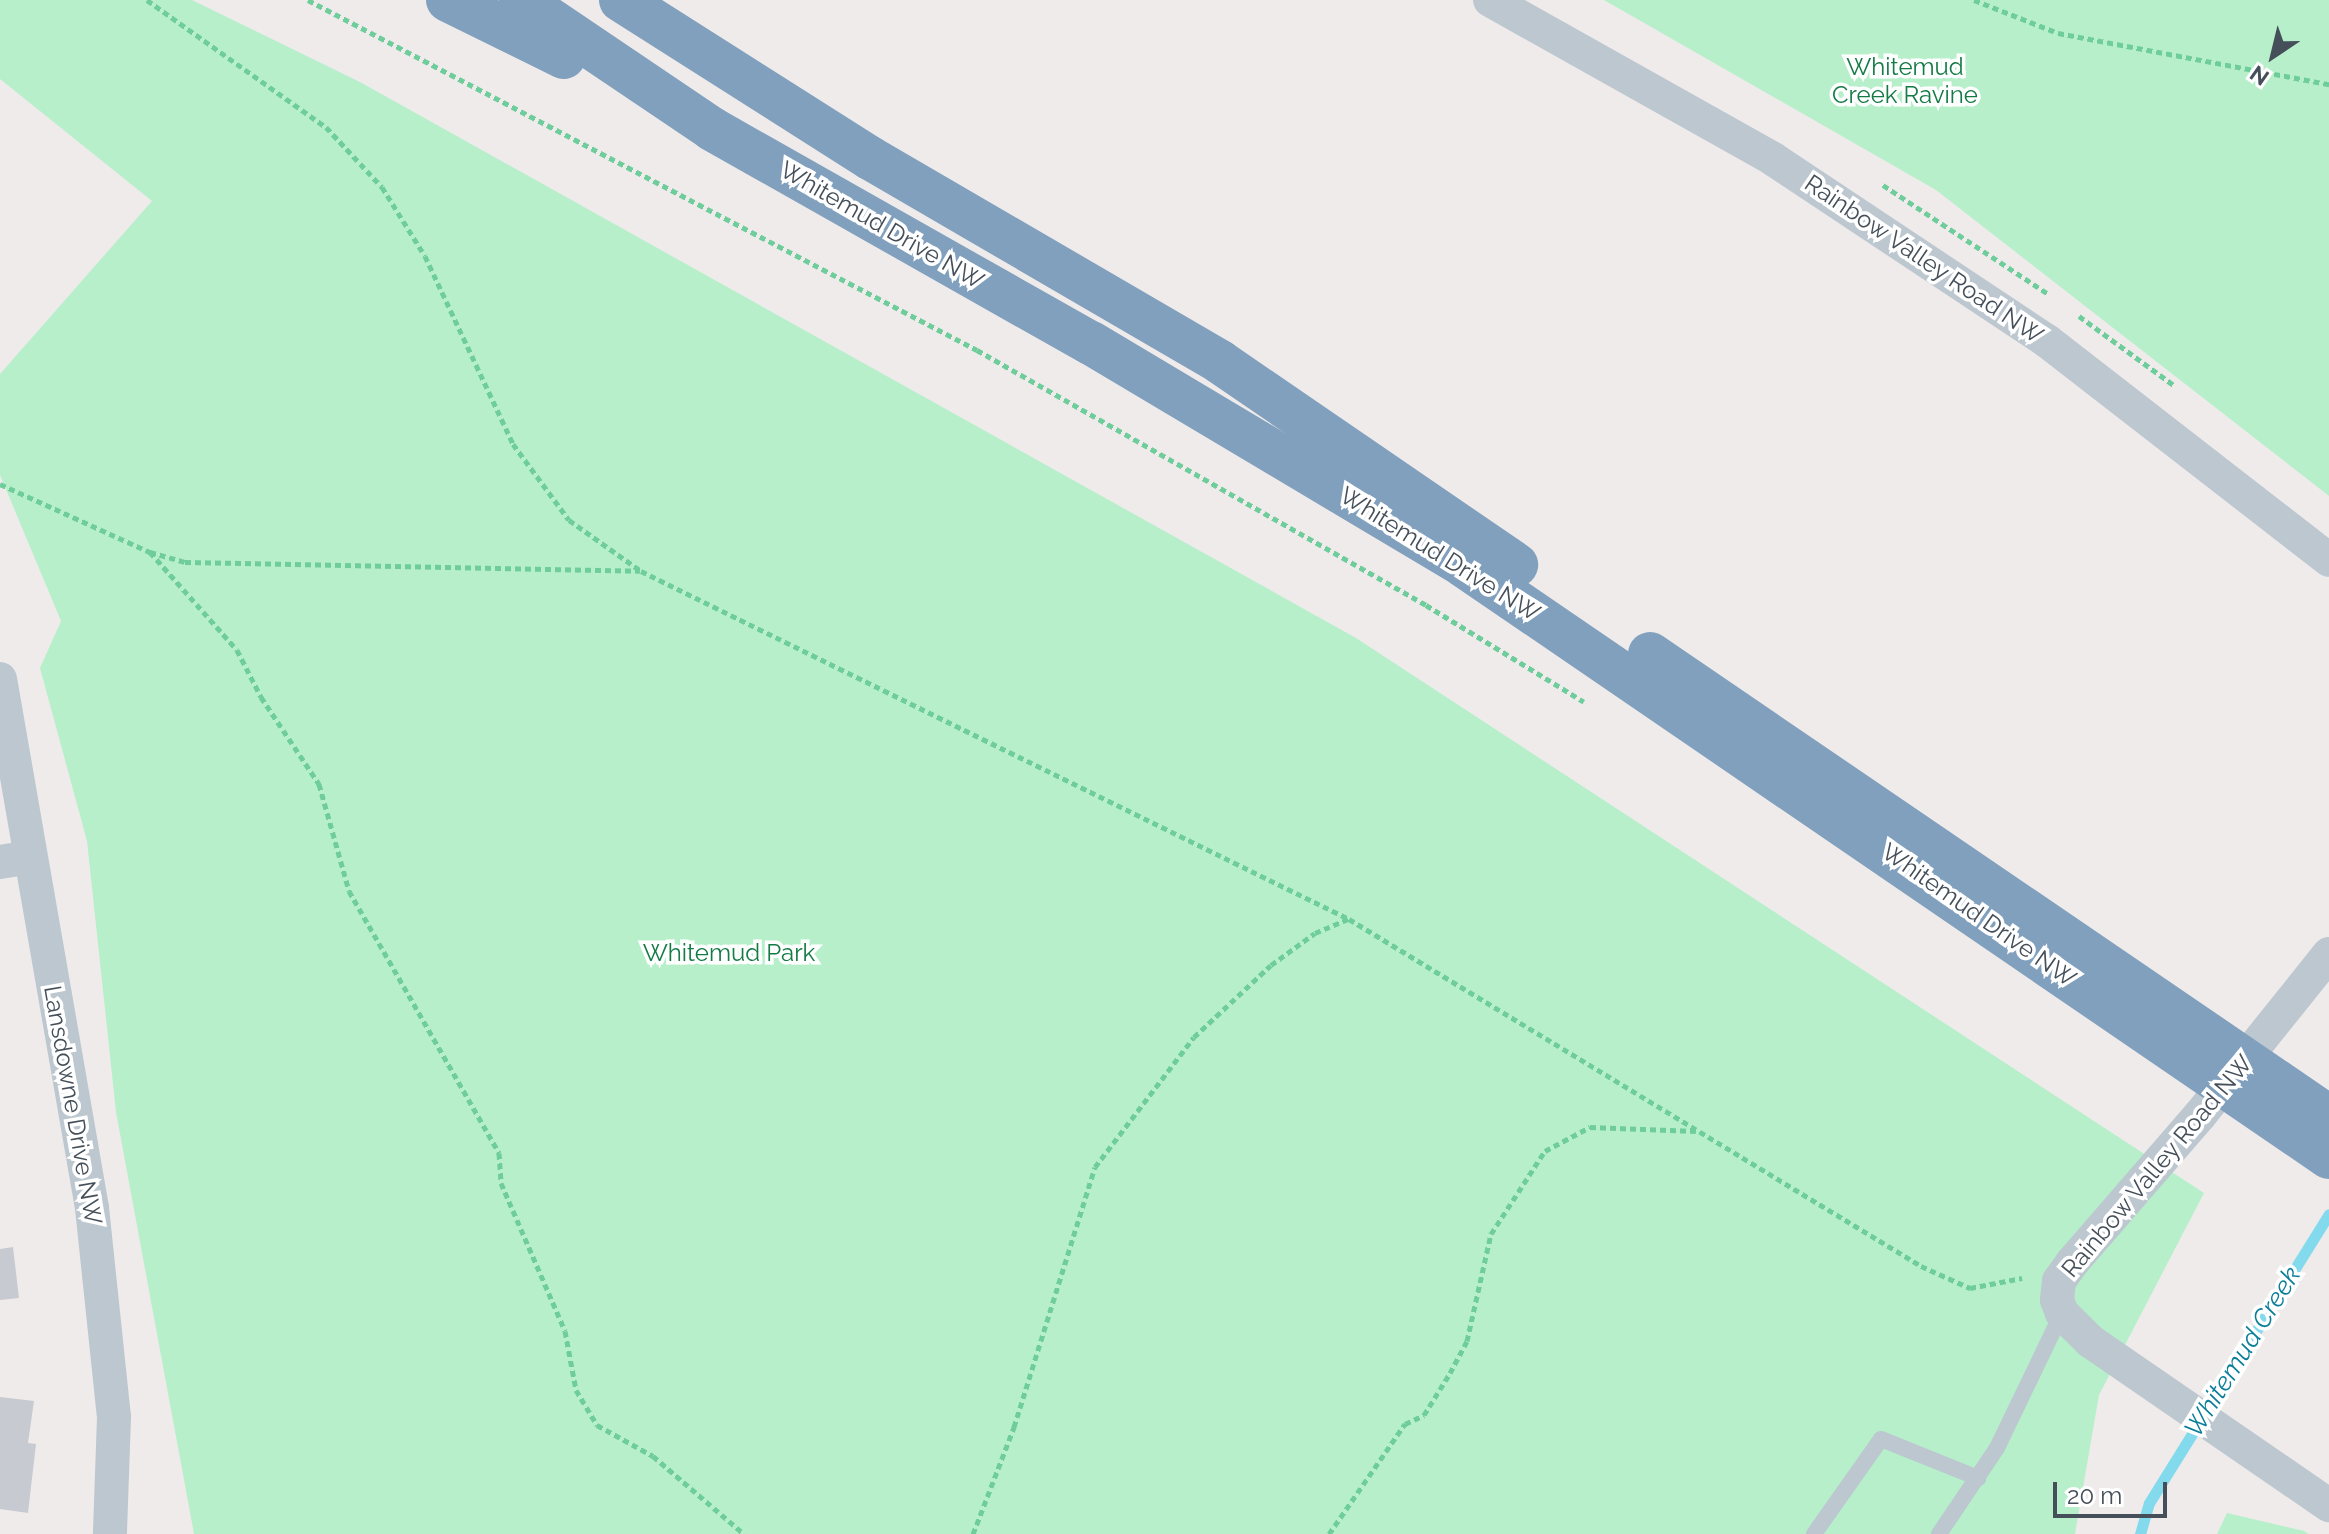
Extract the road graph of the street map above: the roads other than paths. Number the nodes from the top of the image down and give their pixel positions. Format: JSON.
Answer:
{"nodes":[{"id":1,"x":448,"y":0,"type":"edge"},
{"id":2,"x":521,"y":0,"type":"edge"},
{"id":3,"x":621,"y":0,"type":"edge"},
{"id":4,"x":648,"y":0,"type":"edge"},
{"id":5,"x":1490,"y":0,"type":"edge"},
{"id":6,"x":778,"y":101,"type":"junction"},
{"id":7,"x":712,"y":129,"type":"junction"},
{"id":8,"x":2329,"y":560,"type":"edge"},
{"id":9,"x":0,"y":679,"type":"edge"},
{"id":10,"x":15,"y":860,"type":"edge"},
{"id":11,"x":2054,"y":949,"type":"junction"},
{"id":12,"x":2329,"y":954,"type":"edge"},
{"id":13,"x":2329,"y":1117,"type":"edge"},
{"id":14,"x":2329,"y":1157,"type":"edge"},
{"id":15,"x":2062,"y":1313,"type":"junction"},
{"id":16,"x":1978,"y":1478,"type":"junction"},
{"id":17,"x":2329,"y":1505,"type":"edge"},
{"id":18,"x":110,"y":1534,"type":"edge"},
{"id":19,"x":1814,"y":1534,"type":"edge"},
{"id":20,"x":1939,"y":1534,"type":"edge"}],
"edges":[{"from":1,"to":7,"type":"highway"},
{"from":2,"to":7,"type":"highway","name":"Whitemud Drive NW"},
{"from":3,"to":6,"type":"highway","name":"Whitemud Drive NW"},
{"from":4,"to":6,"type":"highway"},
{"from":5,"to":8,"type":"street","name":"Rainbow Valley Road NW"},
{"from":6,"to":11,"type":"highway","name":"Whitemud Drive NW"},
{"from":7,"to":11,"type":"highway","name":"Whitemud Drive NW"},
{"from":9,"to":10,"type":"street","name":"Lansdowne Drive NW"},
{"from":10,"to":18,"type":"street","name":"Lansdowne Drive NW"},
{"from":11,"to":13,"type":"highway","name":"Whitemud Drive NW"},
{"from":11,"to":14,"type":"highway","name":"Whitemud Drive NW"},
{"from":12,"to":15,"type":"street","name":"Rainbow Valley Road NW"},
{"from":15,"to":16,"type":"lane"},
{"from":15,"to":17,"type":"street","name":"Rainbow Valley Road NW"},
{"from":16,"to":19,"type":"lane"},
{"from":16,"to":20,"type":"lane"}]}
